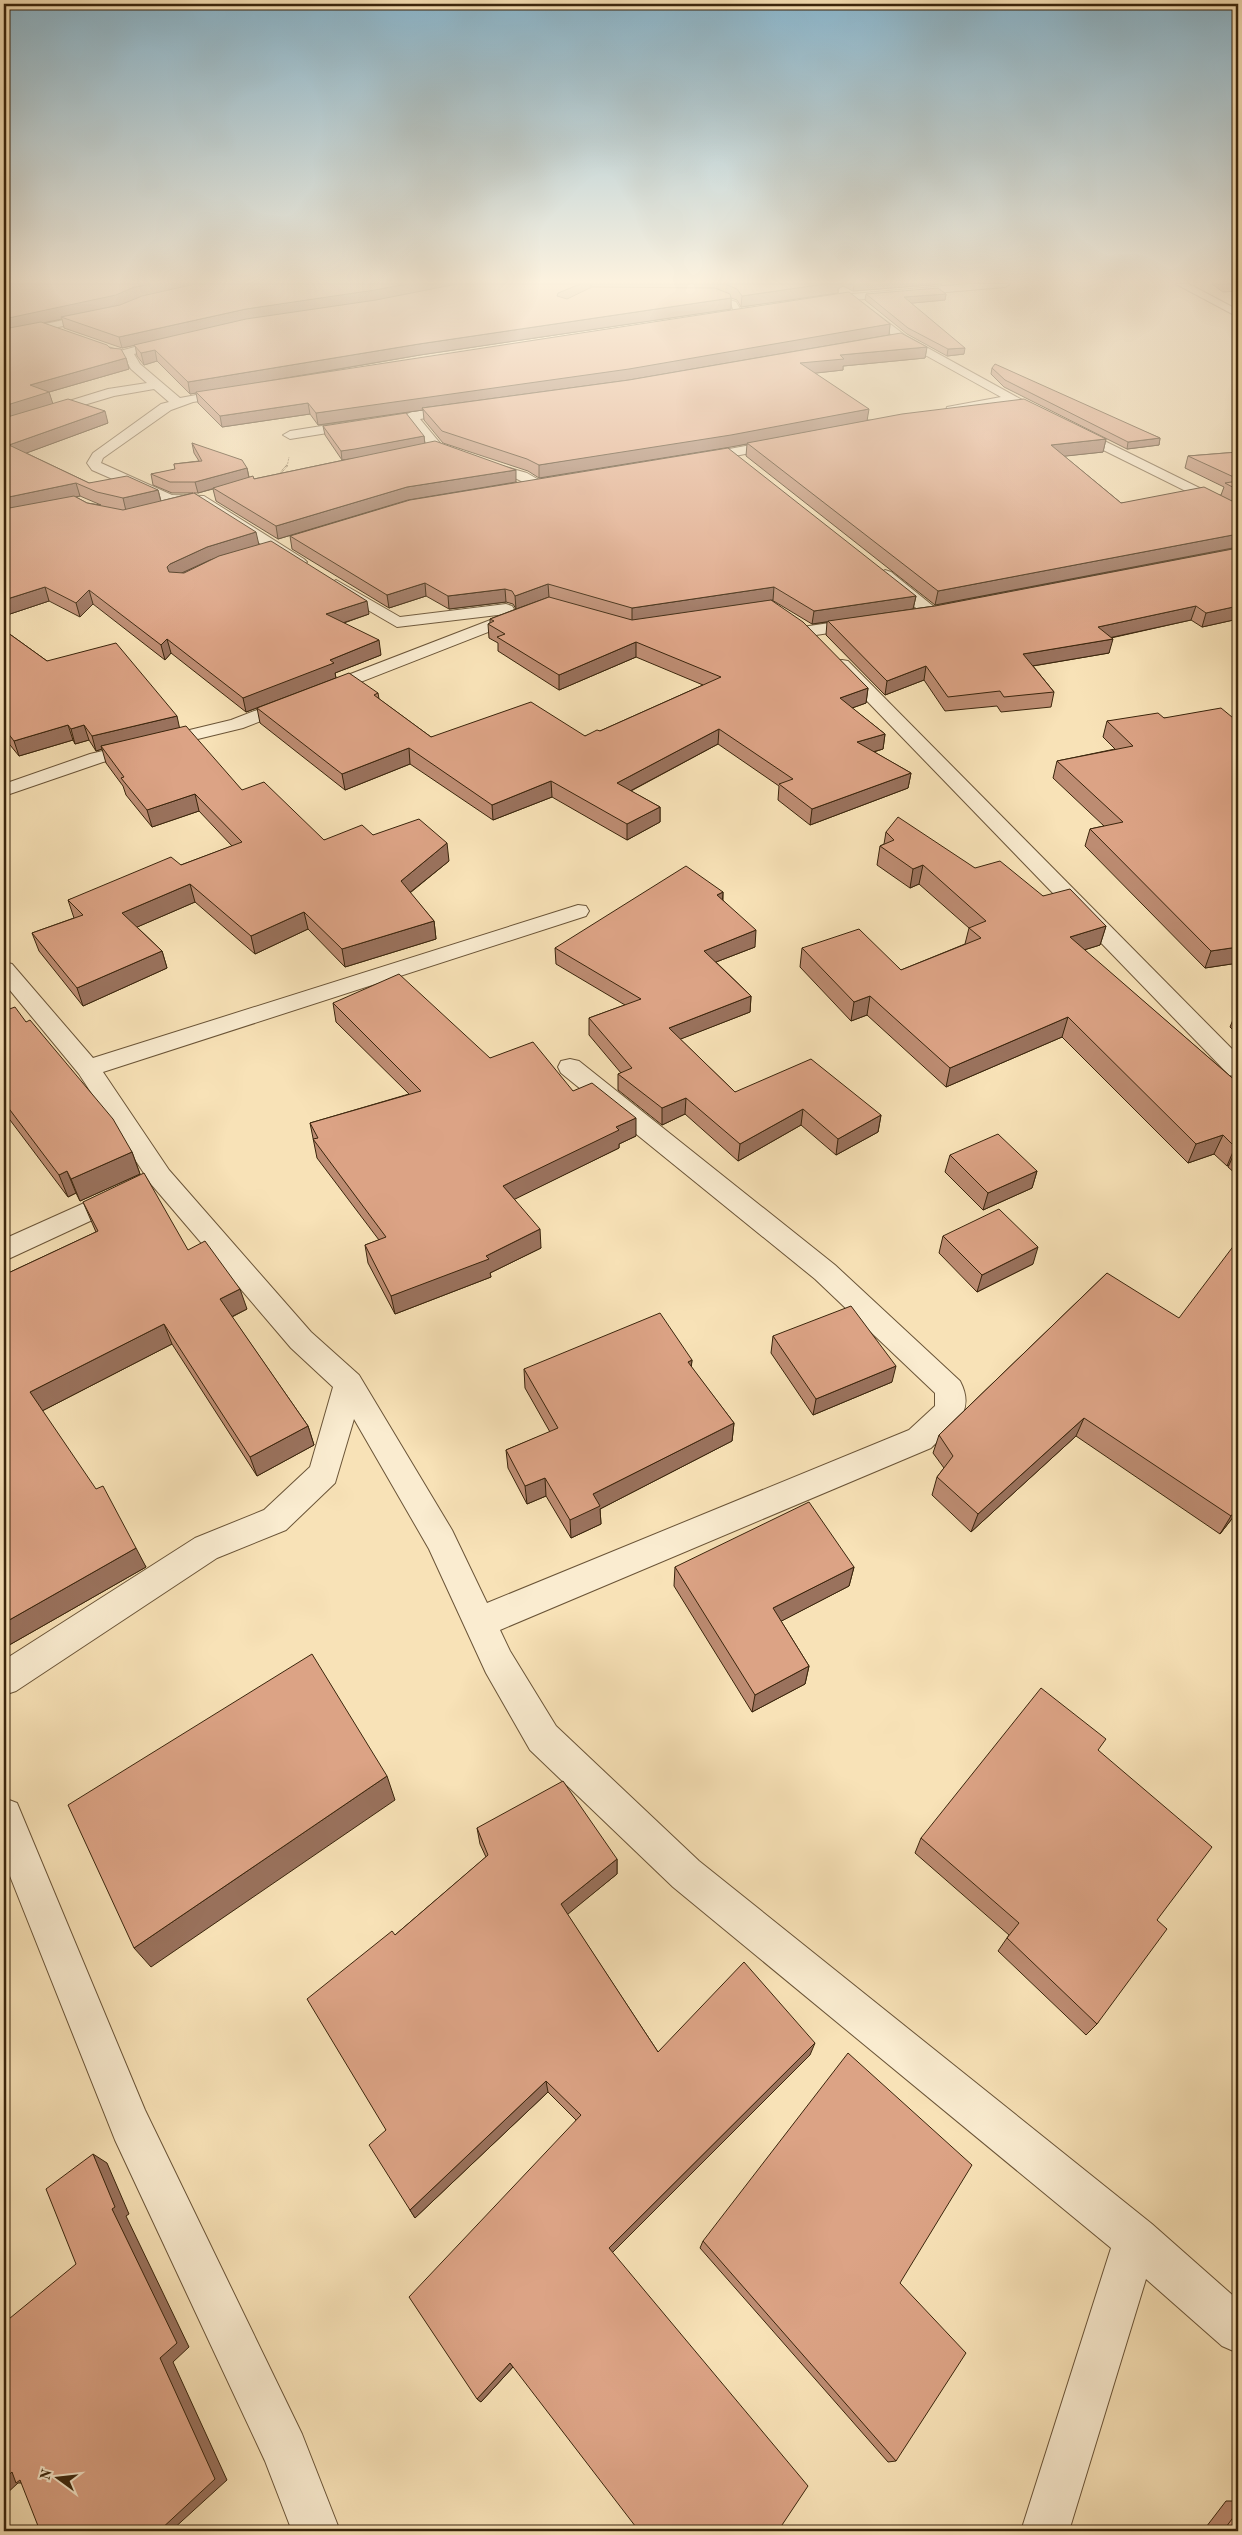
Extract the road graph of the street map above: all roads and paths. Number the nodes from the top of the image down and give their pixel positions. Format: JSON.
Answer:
{"nodes":[{"id":1,"x":78,"y":402,"type":"edge"},
{"id":2,"x":183,"y":402,"type":"edge"},
{"id":3,"x":995,"y":402,"type":"edge"},
{"id":4,"x":1019,"y":402,"type":"edge"},
{"id":5,"x":179,"y":404,"type":"joint"},
{"id":6,"x":468,"y":408,"type":"edge"},
{"id":7,"x":1030,"y":408,"type":"edge"},
{"id":8,"x":935,"y":414,"type":"edge"},
{"id":9,"x":373,"y":422,"type":"edge"},
{"id":10,"x":4,"y":425,"type":"edge"},
{"id":11,"x":1064,"y":425,"type":"edge"},
{"id":12,"x":290,"y":435,"type":"dead end"},
{"id":13,"x":799,"y":440,"type":"edge"},
{"id":14,"x":437,"y":448,"type":"junction"},
{"id":15,"x":419,"y":452,"type":"edge"},
{"id":16,"x":731,"y":453,"type":"junction"},
{"id":17,"x":454,"y":454,"type":"edge"},
{"id":18,"x":471,"y":460,"type":"edge"},
{"id":19,"x":682,"y":461,"type":"edge"},
{"id":20,"x":746,"y":466,"type":"edge"},
{"id":21,"x":576,"y":479,"type":"edge"},
{"id":22,"x":537,"y":485,"type":"junction"},
{"id":23,"x":510,"y":489,"type":"edge"},
{"id":24,"x":217,"y":494,"type":"edge"},
{"id":25,"x":199,"y":499,"type":"junction"},
{"id":26,"x":150,"y":509,"type":"edge"},
{"id":27,"x":1238,"y":513,"type":"edge"},
{"id":28,"x":292,"y":542,"type":"edge"},
{"id":29,"x":275,"y":547,"type":"junction"},
{"id":30,"x":258,"y":552,"type":"edge"},
{"id":31,"x":870,"y":564,"type":"edge"},
{"id":32,"x":952,"y":610,"type":"edge"},
{"id":33,"x":932,"y":613,"type":"junction"},
{"id":34,"x":914,"y":616,"type":"edge"},
{"id":35,"x":875,"y":622,"type":"edge"},
{"id":36,"x":4,"y":790,"type":"edge"},
{"id":37,"x":578,"y":911,"type":"dead end"},
{"id":38,"x":4,"y":969,"type":"edge"},
{"id":39,"x":570,"y":1067,"type":"dead end"},
{"id":40,"x":88,"y":1068,"type":"junction"},
{"id":41,"x":1238,"y":1069,"type":"edge"},
{"id":42,"x":160,"y":1177,"type":"junction"},
{"id":43,"x":4,"y":1250,"type":"edge"},
{"id":44,"x":349,"y":1383,"type":"junction"},
{"id":45,"x":478,"y":1622,"type":"junction"},
{"id":46,"x":4,"y":1679,"type":"edge"},
{"id":47,"x":4,"y":1816,"type":"edge"},
{"id":48,"x":1136,"y":2240,"type":"junction"},
{"id":49,"x":1238,"y":2330,"type":"edge"},
{"id":50,"x":316,"y":2531,"type":"edge"},
{"id":51,"x":1045,"y":2531,"type":"edge"}],
"edges":[{"from":1,"to":10,"type":"street"},
{"from":2,"to":5,"type":"street"},
{"from":3,"to":8,"type":"street"},
{"from":4,"to":7,"type":"street"},
{"from":5,"to":25,"type":"street"},
{"from":6,"to":14,"type":"street"},
{"from":9,"to":12,"type":"street"},
{"from":11,"to":27,"type":"street"},
{"from":13,"to":16,"type":"street"},
{"from":14,"to":15,"type":"street"},
{"from":14,"to":17,"type":"street"},
{"from":16,"to":19,"type":"street"},
{"from":16,"to":20,"type":"street"},
{"from":18,"to":22,"type":"street"},
{"from":21,"to":22,"type":"street"},
{"from":22,"to":23,"type":"street"},
{"from":24,"to":25,"type":"street"},
{"from":25,"to":26,"type":"street"},
{"from":25,"to":29,"type":"street"},
{"from":28,"to":29,"type":"street"},
{"from":29,"to":30,"type":"street"},
{"from":29,"to":36,"type":"street"},
{"from":31,"to":33,"type":"street"},
{"from":32,"to":33,"type":"street"},
{"from":33,"to":34,"type":"street"},
{"from":35,"to":41,"type":"street"},
{"from":37,"to":40,"type":"street"},
{"from":38,"to":40,"type":"street"},
{"from":39,"to":45,"type":"street"},
{"from":40,"to":42,"type":"street"},
{"from":42,"to":43,"type":"street"},
{"from":42,"to":44,"type":"street"},
{"from":44,"to":45,"type":"street"},
{"from":44,"to":46,"type":"street"},
{"from":45,"to":48,"type":"street"},
{"from":47,"to":50,"type":"street"},
{"from":48,"to":49,"type":"street"},
{"from":48,"to":51,"type":"street"}]}
